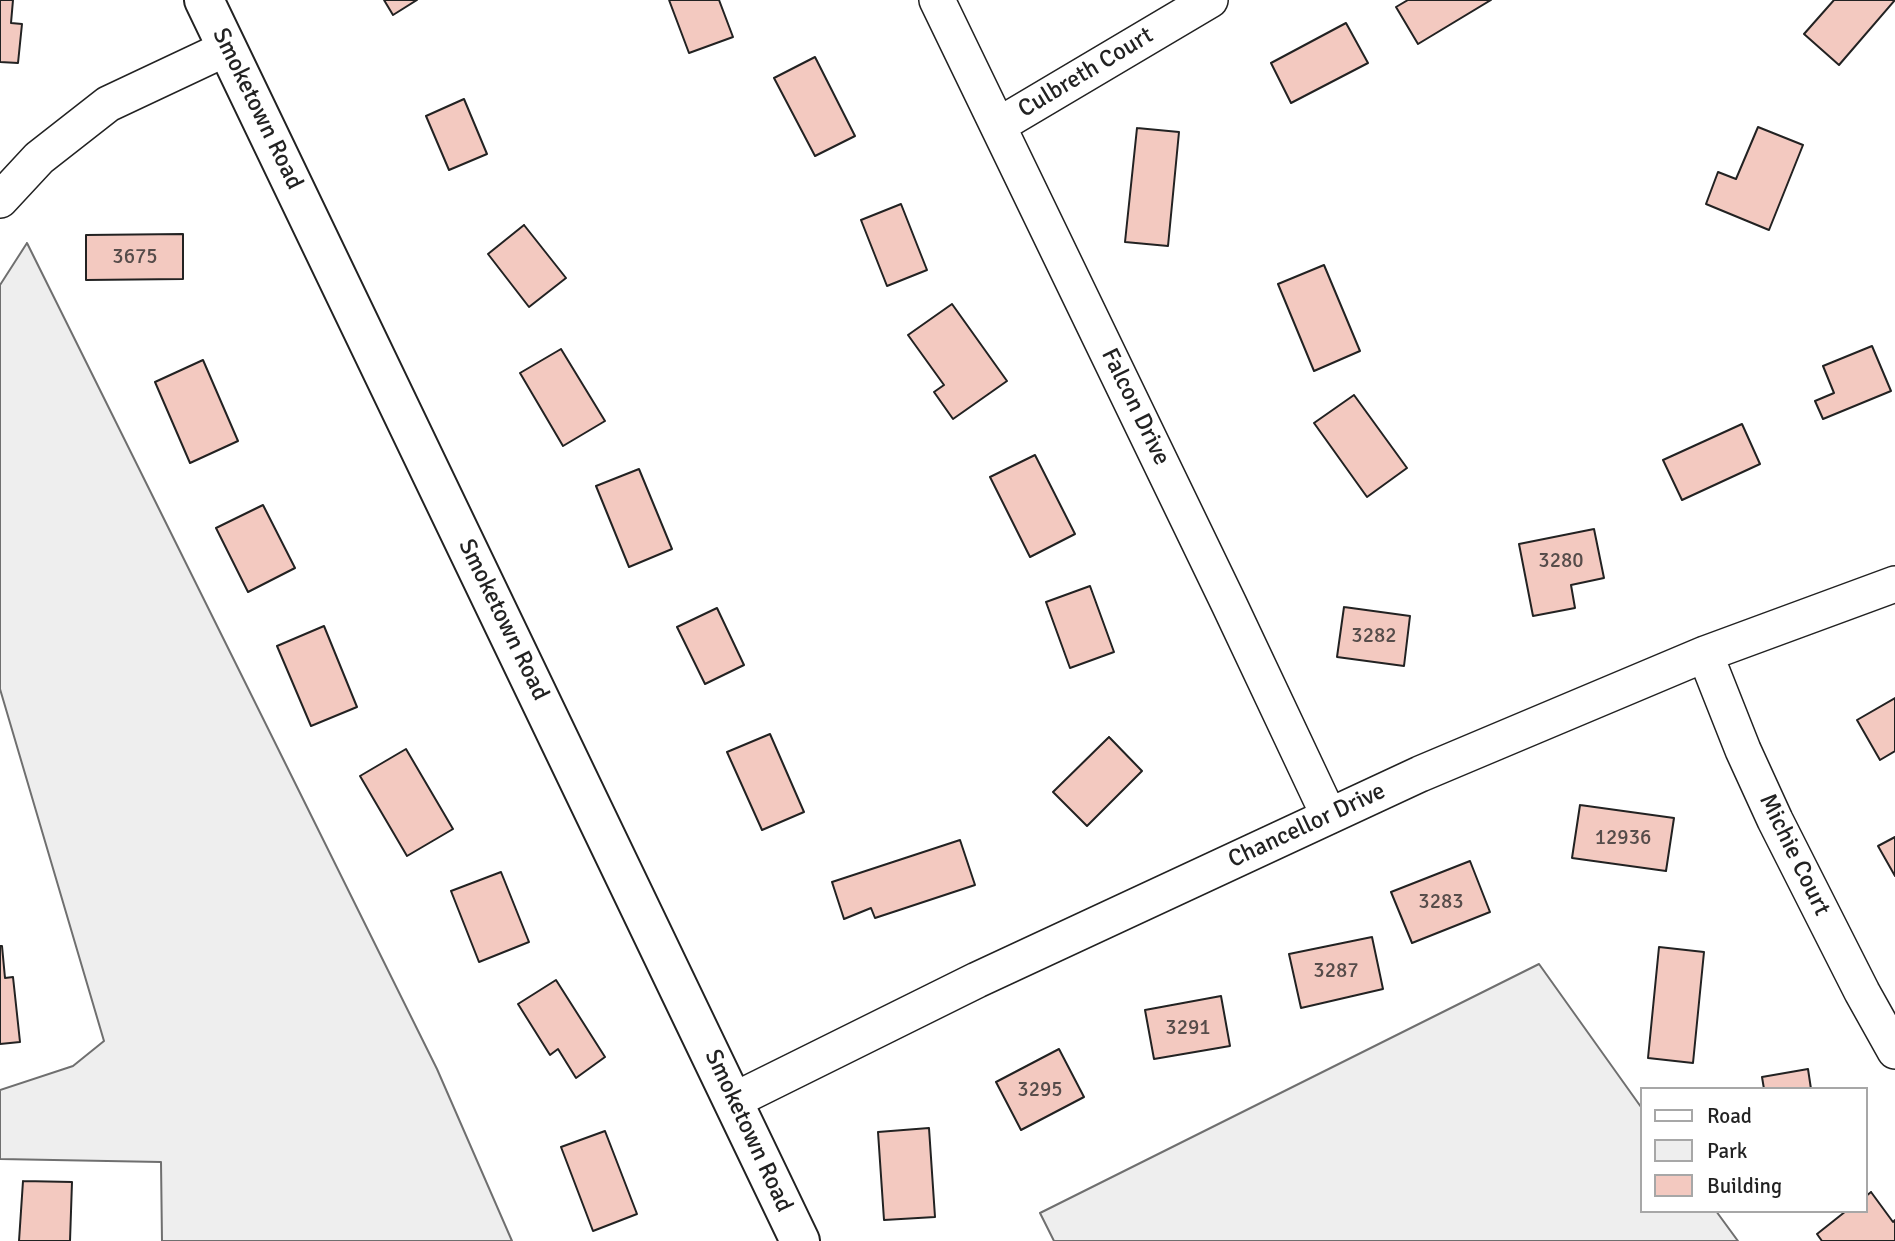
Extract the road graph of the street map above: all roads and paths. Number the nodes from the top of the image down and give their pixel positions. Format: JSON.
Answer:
{"nodes":[{"id":1,"x":204,"y":0,"type":"edge"},
{"id":2,"x":937,"y":0,"type":"edge"},
{"id":3,"x":1210,"y":0,"type":"edge"},
{"id":4,"x":227,"y":48,"type":"junction"},
{"id":5,"x":999,"y":125,"type":"junction"},
{"id":6,"x":0,"y":200,"type":"edge"},
{"id":7,"x":1895,"y":584,"type":"edge"},
{"id":8,"x":1705,"y":654,"type":"junction"},
{"id":9,"x":1329,"y":816,"type":"junction"},
{"id":10,"x":1895,"y":1051,"type":"edge"},
{"id":11,"x":733,"y":1101,"type":"junction"},
{"id":12,"x":800,"y":1241,"type":"edge"}],
"edges":[{"from":1,"to":4,"type":"main road","name":"Smoketown Road"},
{"from":2,"to":5,"type":"street","name":"Falcon Drive"},
{"from":3,"to":5,"type":"street","name":"Culbreth Court"},
{"from":4,"to":6,"type":"street"},
{"from":4,"to":11,"type":"main road","name":"Smoketown Road"},
{"from":5,"to":9,"type":"street","name":"Falcon Drive"},
{"from":7,"to":8,"type":"street","name":"Chancellor Drive"},
{"from":8,"to":9,"type":"street","name":"Chancellor Drive"},
{"from":8,"to":10,"type":"street","name":"Michie Court"},
{"from":9,"to":11,"type":"street","name":"Chancellor Drive"},
{"from":11,"to":12,"type":"main road","name":"Smoketown Road"}]}
